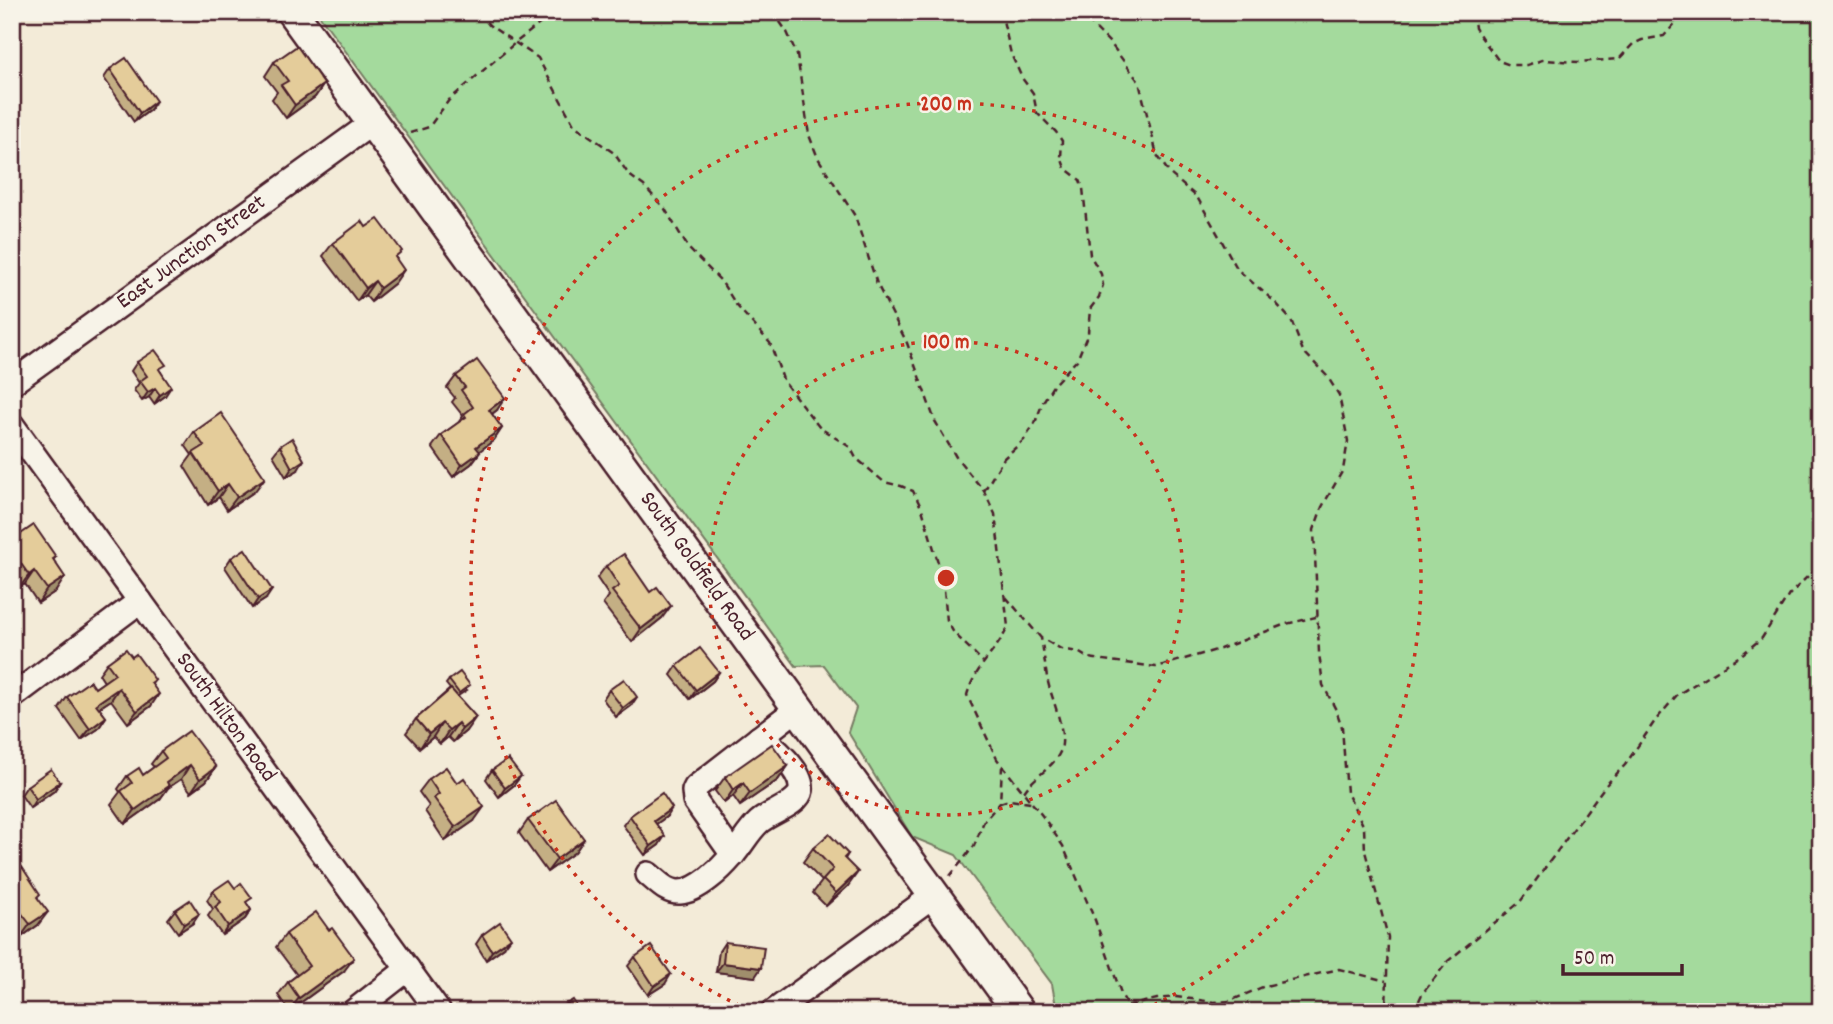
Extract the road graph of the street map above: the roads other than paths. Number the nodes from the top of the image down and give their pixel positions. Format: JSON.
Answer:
{"nodes":[{"id":1,"x":292,"y":12,"type":"edge"},
{"id":2,"x":372,"y":123,"type":"junction"},
{"id":3,"x":12,"y":383,"type":"edge"},
{"id":4,"x":12,"y":425,"type":"edge"},
{"id":5,"x":140,"y":601,"type":"junction"},
{"id":6,"x":12,"y":696,"type":"edge"},
{"id":7,"x":798,"y":708,"type":"junction"},
{"id":8,"x":758,"y":738,"type":"junction"},
{"id":9,"x":733,"y":855,"type":"junction"},
{"id":10,"x":648,"y":874,"type":"dead end"},
{"id":11,"x":934,"y":895,"type":"junction"},
{"id":12,"x":408,"y":969,"type":"junction"},
{"id":13,"x":784,"y":1009,"type":"edge"},
{"id":14,"x":353,"y":1012,"type":"edge"},
{"id":15,"x":439,"y":1012,"type":"edge"},
{"id":16,"x":1019,"y":1012,"type":"edge"}],
"edges":[{"from":1,"to":2,"type":"main road","name":"South Goldfield Road"},
{"from":2,"to":3,"type":"street","name":"East Junction Street"},
{"from":2,"to":7,"type":"main road","name":"South Goldfield Road"},
{"from":4,"to":5,"type":"street","name":"South Hilton Road"},
{"from":5,"to":6,"type":"street"},
{"from":5,"to":12,"type":"street","name":"South Hilton Road"},
{"from":7,"to":8,"type":"street"},
{"from":7,"to":11,"type":"main road","name":"South Goldfield Road"},
{"from":8,"to":9,"type":"street"},
{"from":8,"to":9,"type":"street"},
{"from":9,"to":10,"type":"street"},
{"from":11,"to":13,"type":"street"},
{"from":11,"to":16,"type":"main road","name":"South Goldfield Road"},
{"from":12,"to":14,"type":"street"},
{"from":12,"to":15,"type":"street","name":"South Hilton Road"}]}
